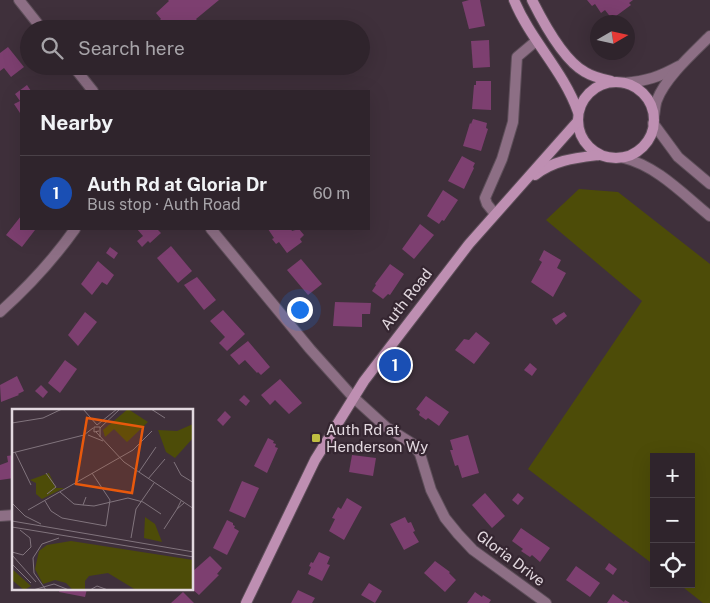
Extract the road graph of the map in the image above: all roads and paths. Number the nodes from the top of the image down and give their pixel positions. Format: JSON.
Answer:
{"nodes":[{"id":1,"x":19,"y":0,"type":"edge"},
{"id":2,"x":514,"y":0,"type":"edge"},
{"id":3,"x":532,"y":0,"type":"edge"},
{"id":4,"x":35,"y":20,"type":"edge"},
{"id":5,"x":710,"y":36,"type":"edge"},
{"id":6,"x":536,"y":41,"type":"junction"},
{"id":7,"x":682,"y":64,"type":"junction"},
{"id":8,"x":80,"y":75,"type":"edge"},
{"id":9,"x":621,"y":83,"type":"junction"},
{"id":10,"x":92,"y":90,"type":"edge"},
{"id":11,"x":578,"y":117,"type":"junction"},
{"id":12,"x":653,"y":120,"type":"junction"},
{"id":13,"x":599,"y":155,"type":"junction"},
{"id":14,"x":624,"y":158,"type":"junction"},
{"id":15,"x":522,"y":184,"type":"junction"},
{"id":16,"x":710,"y":184,"type":"edge"},
{"id":17,"x":495,"y":214,"type":"junction"},
{"id":18,"x":710,"y":216,"type":"edge"},
{"id":19,"x":74,"y":230,"type":"edge"},
{"id":20,"x":212,"y":230,"type":"edge"},
{"id":21,"x":0,"y":312,"type":"edge"},
{"id":22,"x":353,"y":397,"type":"junction"},
{"id":23,"x":246,"y":603,"type":"edge"},
{"id":24,"x":546,"y":603,"type":"edge"}],
"edges":[{"from":1,"to":4,"type":"street"},
{"from":2,"to":6,"type":"main road"},
{"from":3,"to":9,"type":"main road"},
{"from":5,"to":7,"type":"street"},
{"from":6,"to":11,"type":"main road"},
{"from":6,"to":17,"type":"street"},
{"from":7,"to":9,"type":"street"},
{"from":7,"to":12,"type":"street"},
{"from":8,"to":10,"type":"street"},
{"from":9,"to":11,"type":"main road"},
{"from":9,"to":12,"type":"main road"},
{"from":11,"to":13,"type":"main road"},
{"from":11,"to":15,"type":"main road","name":"Auth Road"},
{"from":12,"to":14,"type":"main road"},
{"from":12,"to":16,"type":"street"},
{"from":13,"to":14,"type":"main road"},
{"from":13,"to":15,"type":"main road","name":"Auth Road"},
{"from":14,"to":18,"type":"street"},
{"from":15,"to":17,"type":"main road","name":"Auth Road"},
{"from":17,"to":22,"type":"main road","name":"Auth Road"},
{"from":19,"to":21,"type":"street"},
{"from":20,"to":22,"type":"street","name":"Gloria Drive"},
{"from":22,"to":23,"type":"main road","name":"Auth Road"},
{"from":22,"to":24,"type":"street","name":"Gloria Drive"}]}
